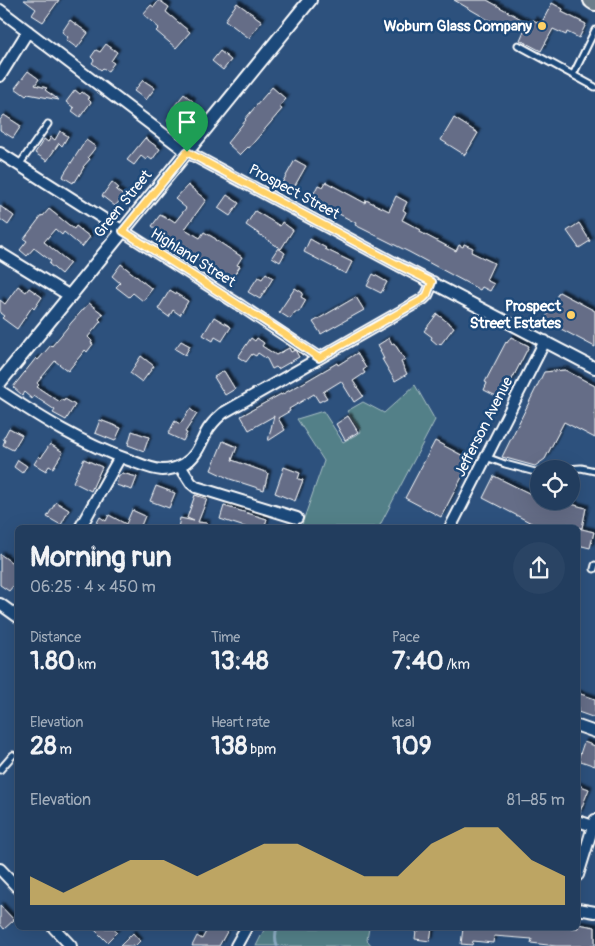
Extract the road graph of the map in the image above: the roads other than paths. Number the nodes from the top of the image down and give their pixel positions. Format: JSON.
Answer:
{"nodes":[{"id":1,"x":310,"y":0,"type":"edge"},
{"id":2,"x":592,"y":0,"type":"edge"},
{"id":3,"x":595,"y":2,"type":"edge"},
{"id":4,"x":0,"y":10,"type":"edge"},
{"id":5,"x":595,"y":30,"type":"edge"},
{"id":6,"x":28,"y":31,"type":"junction"},
{"id":7,"x":518,"y":45,"type":"dead end"},
{"id":8,"x":573,"y":75,"type":"junction"},
{"id":9,"x":0,"y":76,"type":"edge"},
{"id":10,"x":595,"y":87,"type":"edge"},
{"id":11,"x":48,"y":124,"type":"dead end"},
{"id":12,"x":187,"y":152,"type":"junction"},
{"id":13,"x":0,"y":153,"type":"edge"},
{"id":14,"x":19,"y":165,"type":"junction"},
{"id":15,"x":123,"y":231,"type":"junction"},
{"id":16,"x":0,"y":253,"type":"edge"},
{"id":17,"x":432,"y":282,"type":"junction"},
{"id":18,"x":70,"y":296,"type":"junction"},
{"id":19,"x":545,"y":341,"type":"junction"},
{"id":20,"x":319,"y":358,"type":"junction"},
{"id":21,"x":595,"y":368,"type":"edge"},
{"id":22,"x":0,"y":382,"type":"edge"},
{"id":23,"x":0,"y":392,"type":"edge"},
{"id":24,"x":486,"y":456,"type":"junction"},
{"id":25,"x":120,"y":457,"type":"junction"},
{"id":26,"x":180,"y":466,"type":"junction"},
{"id":27,"x":580,"y":468,"type":"edge"},
{"id":28,"x":530,"y":471,"type":"edge"},
{"id":29,"x":595,"y":471,"type":"edge"},
{"id":30,"x":297,"y":518,"type":"dead end"},
{"id":31,"x":82,"y":525,"type":"edge"},
{"id":32,"x":452,"y":525,"type":"edge"},
{"id":33,"x":0,"y":604,"type":"edge"},
{"id":34,"x":15,"y":615,"type":"edge"},
{"id":35,"x":580,"y":727,"type":"edge"},
{"id":36,"x":595,"y":732,"type":"edge"},
{"id":37,"x":13,"y":755,"type":"dead end"},
{"id":38,"x":0,"y":770,"type":"edge"},
{"id":39,"x":580,"y":821,"type":"edge"},
{"id":40,"x":594,"y":823,"type":"edge"},
{"id":41,"x":580,"y":868,"type":"edge"},
{"id":42,"x":0,"y":869,"type":"edge"},
{"id":43,"x":15,"y":885,"type":"edge"},
{"id":44,"x":580,"y":909,"type":"edge"},
{"id":45,"x":595,"y":912,"type":"edge"},
{"id":46,"x":56,"y":930,"type":"edge"},
{"id":47,"x":245,"y":930,"type":"edge"},
{"id":48,"x":71,"y":946,"type":"edge"},
{"id":49,"x":236,"y":946,"type":"edge"}],
"edges":[{"from":1,"to":12,"type":"street","name":"Green Street"},
{"from":2,"to":3,"type":"main road"},
{"from":4,"to":6,"type":"street","name":"Prospect Street"},
{"from":5,"to":8,"type":"lane"},
{"from":6,"to":9,"type":"street"},
{"from":6,"to":12,"type":"street","name":"Prospect Street"},
{"from":7,"to":8,"type":"lane"},
{"from":8,"to":10,"type":"lane"},
{"from":11,"to":14,"type":"lane"},
{"from":12,"to":15,"type":"street","name":"Green Street"},
{"from":12,"to":17,"type":"street","name":"Prospect Street"},
{"from":13,"to":14,"type":"street","name":"Highland Street"},
{"from":14,"to":15,"type":"street","name":"Highland Street"},
{"from":15,"to":18,"type":"street","name":"Green Street"},
{"from":15,"to":20,"type":"street","name":"Highland Street"},
{"from":16,"to":18,"type":"street"},
{"from":17,"to":19,"type":"street","name":"Prospect Street"},
{"from":17,"to":20,"type":"street"},
{"from":18,"to":22,"type":"street","name":"Green Street"},
{"from":19,"to":21,"type":"street","name":"Prospect Street"},
{"from":19,"to":24,"type":"street","name":"Jefferson Avenue"},
{"from":20,"to":26,"type":"street"},
{"from":23,"to":25,"type":"street"},
{"from":24,"to":28,"type":"lane"},
{"from":24,"to":32,"type":"street","name":"Jefferson Avenue"},
{"from":25,"to":26,"type":"street"},
{"from":25,"to":31,"type":"street"},
{"from":26,"to":30,"type":"street"},
{"from":27,"to":29,"type":"lane"},
{"from":33,"to":34,"type":"street"},
{"from":35,"to":36,"type":"street"},
{"from":37,"to":38,"type":"lane"},
{"from":39,"to":40,"type":"street"},
{"from":40,"to":41,"type":"street"},
{"from":42,"to":43,"type":"street"},
{"from":44,"to":45,"type":"street"},
{"from":46,"to":48,"type":"street"},
{"from":47,"to":49,"type":"street"}]}
